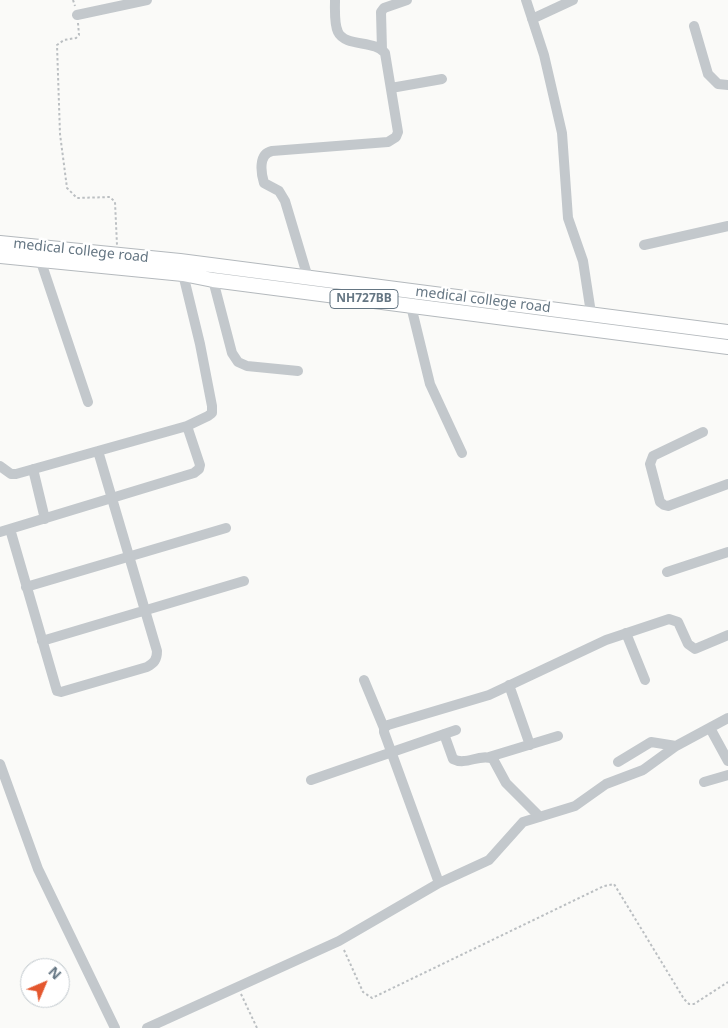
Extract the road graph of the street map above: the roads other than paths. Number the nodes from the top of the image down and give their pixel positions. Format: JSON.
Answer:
{"nodes":[{"id":1,"x":147,"y":0,"type":"edge"},
{"id":2,"x":334,"y":0,"type":"edge"},
{"id":3,"x":407,"y":0,"type":"edge"},
{"id":4,"x":526,"y":0,"type":"edge"},
{"id":5,"x":573,"y":0,"type":"edge"},
{"id":6,"x":77,"y":15,"type":"road end"},
{"id":7,"x":532,"y":19,"type":"junction"},
{"id":8,"x":694,"y":26,"type":"dead end"},
{"id":9,"x":382,"y":50,"type":"junction"},
{"id":10,"x":442,"y":79,"type":"dead end"},
{"id":11,"x":728,"y":85,"type":"edge"},
{"id":12,"x":391,"y":88,"type":"junction"},
{"id":13,"x":728,"y":226,"type":"edge"},
{"id":14,"x":0,"y":243,"type":"edge"},
{"id":15,"x":644,"y":245,"type":"dead end"},
{"id":16,"x":0,"y":256,"type":"edge"},
{"id":17,"x":40,"y":259,"type":"junction"},
{"id":18,"x":156,"y":265,"type":"junction"},
{"id":19,"x":183,"y":274,"type":"junction"},
{"id":20,"x":308,"y":278,"type":"junction"},
{"id":21,"x":212,"y":280,"type":"junction"},
{"id":22,"x":411,"y":306,"type":"junction"},
{"id":23,"x":591,"y":313,"type":"junction"},
{"id":24,"x":728,"y":332,"type":"edge"},
{"id":25,"x":728,"y":348,"type":"edge"},
{"id":26,"x":298,"y":371,"type":"dead end"},
{"id":27,"x":88,"y":402,"type":"dead end"},
{"id":28,"x":188,"y":426,"type":"junction"},
{"id":29,"x":703,"y":432,"type":"dead end"},
{"id":30,"x":98,"y":451,"type":"junction"},
{"id":31,"x":462,"y":453,"type":"dead end"},
{"id":32,"x":0,"y":466,"type":"edge"},
{"id":33,"x":33,"y":469,"type":"junction"},
{"id":34,"x":728,"y":484,"type":"edge"},
{"id":35,"x":111,"y":498,"type":"junction"},
{"id":36,"x":45,"y":519,"type":"junction"},
{"id":37,"x":226,"y":528,"type":"dead end"},
{"id":38,"x":5,"y":531,"type":"edge"},
{"id":39,"x":728,"y":552,"type":"edge"},
{"id":40,"x":128,"y":556,"type":"junction"},
{"id":41,"x":667,"y":572,"type":"dead end"},
{"id":42,"x":244,"y":581,"type":"dead end"},
{"id":43,"x":26,"y":586,"type":"junction"},
{"id":44,"x":145,"y":610,"type":"junction"},
{"id":45,"x":626,"y":633,"type":"junction"},
{"id":46,"x":728,"y":635,"type":"edge"},
{"id":47,"x":42,"y":641,"type":"junction"},
{"id":48,"x":364,"y":680,"type":"dead end"},
{"id":49,"x":645,"y":680,"type":"dead end"},
{"id":50,"x":509,"y":685,"type":"junction"},
{"id":51,"x":728,"y":718,"type":"edge"},
{"id":52,"x":384,"y":728,"type":"junction"},
{"id":53,"x":710,"y":728,"type":"junction"},
{"id":54,"x":456,"y":730,"type":"dead end"},
{"id":55,"x":444,"y":734,"type":"junction"},
{"id":56,"x":558,"y":736,"type":"dead end"},
{"id":57,"x":530,"y":745,"type":"junction"},
{"id":58,"x":676,"y":746,"type":"junction"},
{"id":59,"x":391,"y":752,"type":"junction"},
{"id":60,"x":489,"y":757,"type":"junction"},
{"id":61,"x":728,"y":761,"type":"edge"},
{"id":62,"x":618,"y":762,"type":"dead end"},
{"id":63,"x":0,"y":764,"type":"edge"},
{"id":64,"x":728,"y":775,"type":"edge"},
{"id":65,"x":311,"y":780,"type":"dead end"},
{"id":66,"x":704,"y":782,"type":"dead end"},
{"id":67,"x":4,"y":786,"type":"edge"},
{"id":68,"x":540,"y":817,"type":"junction"},
{"id":69,"x":439,"y":883,"type":"junction"},
{"id":70,"x":114,"y":1028,"type":"edge"},
{"id":71,"x":147,"y":1028,"type":"edge"}],
"edges":[{"from":1,"to":6,"type":"street"},
{"from":2,"to":9,"type":"street"},
{"from":3,"to":9,"type":"street"},
{"from":4,"to":7,"type":"street"},
{"from":5,"to":7,"type":"street"},
{"from":7,"to":23,"type":"street"},
{"from":8,"to":11,"type":"street"},
{"from":9,"to":12,"type":"street"},
{"from":10,"to":12,"type":"street"},
{"from":12,"to":20,"type":"street"},
{"from":13,"to":15,"type":"street"},
{"from":14,"to":18,"type":"highway","name":"medical college road","number":"NH727BB"},
{"from":16,"to":17,"type":"highway","number":"NH727BB"},
{"from":17,"to":18,"type":"highway","number":"NH727BB"},
{"from":17,"to":27,"type":"street"},
{"from":18,"to":19,"type":"highway","number":"NH727BB"},
{"from":18,"to":20,"type":"highway","name":"medical college road","number":"NH727BB"},
{"from":19,"to":21,"type":"highway","number":"NH727BB"},
{"from":19,"to":28,"type":"street"},
{"from":20,"to":23,"type":"highway","name":"medical college road","number":"NH727BB"},
{"from":21,"to":22,"type":"highway","number":"NH727BB"},
{"from":21,"to":26,"type":"street"},
{"from":22,"to":25,"type":"highway","number":"NH727BB"},
{"from":22,"to":31,"type":"street"},
{"from":23,"to":24,"type":"highway","name":"medical college road","number":"NH727BB"},
{"from":28,"to":30,"type":"street"},
{"from":28,"to":35,"type":"street"},
{"from":29,"to":34,"type":"street"},
{"from":30,"to":33,"type":"street"},
{"from":30,"to":35,"type":"street"},
{"from":32,"to":33,"type":"street"},
{"from":33,"to":36,"type":"street"},
{"from":35,"to":36,"type":"street"},
{"from":35,"to":40,"type":"street"},
{"from":36,"to":38,"type":"street"},
{"from":37,"to":40,"type":"street"},
{"from":38,"to":43,"type":"street"},
{"from":39,"to":41,"type":"street"},
{"from":40,"to":43,"type":"street"},
{"from":40,"to":44,"type":"street"},
{"from":42,"to":44,"type":"street"},
{"from":43,"to":47,"type":"street"},
{"from":44,"to":47,"type":"street"},
{"from":44,"to":47,"type":"street"},
{"from":45,"to":46,"type":"street"},
{"from":45,"to":49,"type":"street"},
{"from":45,"to":50,"type":"street"},
{"from":48,"to":52,"type":"street"},
{"from":50,"to":52,"type":"street"},
{"from":50,"to":57,"type":"street"},
{"from":51,"to":53,"type":"street"},
{"from":52,"to":59,"type":"street"},
{"from":53,"to":58,"type":"street"},
{"from":53,"to":61,"type":"street"},
{"from":54,"to":55,"type":"street"},
{"from":55,"to":59,"type":"street"},
{"from":55,"to":60,"type":"street"},
{"from":56,"to":57,"type":"street"},
{"from":57,"to":60,"type":"street"},
{"from":58,"to":62,"type":"street"},
{"from":58,"to":68,"type":"street"},
{"from":59,"to":65,"type":"street"},
{"from":59,"to":69,"type":"street"},
{"from":60,"to":68,"type":"street"},
{"from":63,"to":67,"type":"street"},
{"from":64,"to":66,"type":"street"},
{"from":67,"to":70,"type":"street"},
{"from":68,"to":69,"type":"street"},
{"from":69,"to":71,"type":"street"}]}
